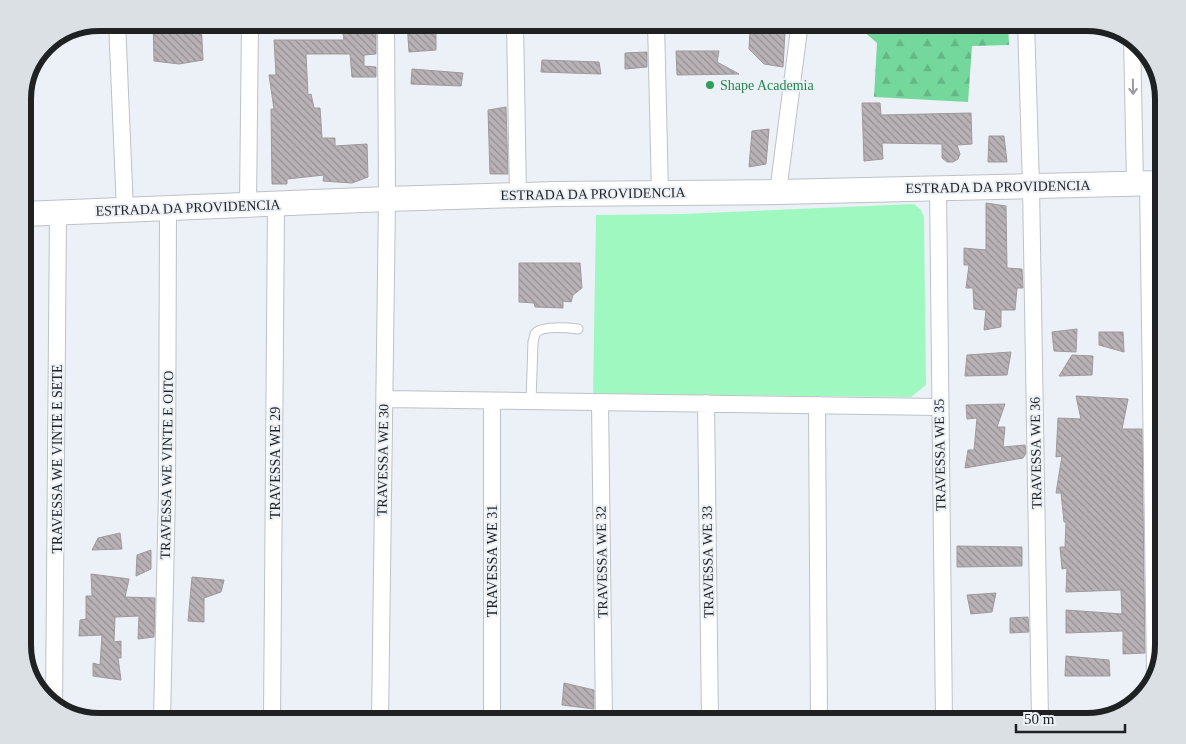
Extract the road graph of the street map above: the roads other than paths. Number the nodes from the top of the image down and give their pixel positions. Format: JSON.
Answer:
{"nodes":[{"id":1,"x":116,"y":31,"type":"edge"},
{"id":2,"x":250,"y":31,"type":"edge"},
{"id":3,"x":386,"y":31,"type":"edge"},
{"id":4,"x":515,"y":31,"type":"edge"},
{"id":5,"x":656,"y":31,"type":"edge"},
{"id":6,"x":799,"y":31,"type":"edge"},
{"id":7,"x":1026,"y":31,"type":"edge"},
{"id":8,"x":1133,"y":50,"type":"edge"},
{"id":9,"x":1149,"y":183,"type":"edge"},
{"id":10,"x":1031,"y":186,"type":"junction"},
{"id":11,"x":938,"y":188,"type":"junction"},
{"id":12,"x":778,"y":192,"type":"junction"},
{"id":13,"x":660,"y":194,"type":"junction"},
{"id":14,"x":518,"y":196,"type":"junction"},
{"id":15,"x":387,"y":199,"type":"junction"},
{"id":16,"x":276,"y":204,"type":"junction"},
{"id":17,"x":248,"y":205,"type":"junction"},
{"id":18,"x":168,"y":208,"type":"junction"},
{"id":19,"x":125,"y":210,"type":"junction"},
{"id":20,"x":58,"y":212,"type":"junction"},
{"id":21,"x":31,"y":214,"type":"edge"},
{"id":22,"x":578,"y":329,"type":"dead end"},
{"id":23,"x":385,"y":399,"type":"junction"},
{"id":24,"x":492,"y":400,"type":"junction"},
{"id":25,"x":531,"y":401,"type":"junction"},
{"id":26,"x":600,"y":402,"type":"junction"},
{"id":27,"x":706,"y":403,"type":"junction"},
{"id":28,"x":817,"y":405,"type":"junction"},
{"id":29,"x":939,"y":406,"type":"junction"},
{"id":30,"x":1155,"y":647,"type":"edge"},
{"id":31,"x":54,"y":696,"type":"edge"},
{"id":32,"x":162,"y":713,"type":"edge"},
{"id":33,"x":272,"y":713,"type":"edge"},
{"id":34,"x":380,"y":713,"type":"edge"},
{"id":35,"x":492,"y":713,"type":"edge"},
{"id":36,"x":604,"y":713,"type":"edge"},
{"id":37,"x":710,"y":713,"type":"edge"},
{"id":38,"x":819,"y":713,"type":"edge"},
{"id":39,"x":944,"y":713,"type":"edge"},
{"id":40,"x":1047,"y":713,"type":"edge"}],
"edges":[{"from":1,"to":19,"type":"street"},
{"from":2,"to":17,"type":"street"},
{"from":3,"to":15,"type":"street","name":"TRAVESSA WE 30"},
{"from":4,"to":14,"type":"street"},
{"from":5,"to":13,"type":"street"},
{"from":6,"to":12,"type":"street"},
{"from":7,"to":10,"type":"street","name":"TRAVESSA WE 36"},
{"from":8,"to":9,"type":"street","one_way":true},
{"from":9,"to":10,"type":"main road","name":"ESTRADA DA PROVIDENCIA"},
{"from":9,"to":30,"type":"street"},
{"from":10,"to":11,"type":"main road","name":"ESTRADA DA PROVIDENCIA"},
{"from":10,"to":40,"type":"street","name":"TRAVESSA WE 36"},
{"from":11,"to":12,"type":"main road","name":"ESTRADA DA PROVIDENCIA"},
{"from":11,"to":29,"type":"street","name":"TRAVESSA WE 35"},
{"from":12,"to":13,"type":"main road","name":"ESTRADA DA PROVIDENCIA"},
{"from":13,"to":14,"type":"main road","name":"ESTRADA DA PROVIDENCIA"},
{"from":14,"to":15,"type":"main road","name":"ESTRADA DA PROVIDENCIA"},
{"from":15,"to":16,"type":"main road","name":"ESTRADA DA PROVIDENCIA"},
{"from":15,"to":23,"type":"street","name":"TRAVESSA WE 30"},
{"from":16,"to":17,"type":"main road","name":"ESTRADA DA PROVIDENCIA"},
{"from":16,"to":33,"type":"street","name":"TRAVESSA WE 29"},
{"from":17,"to":18,"type":"main road","name":"ESTRADA DA PROVIDENCIA"},
{"from":18,"to":19,"type":"main road","name":"ESTRADA DA PROVIDENCIA"},
{"from":18,"to":32,"type":"street","name":"TRAVESSA WE VINTE E OITO"},
{"from":19,"to":20,"type":"main road","name":"ESTRADA DA PROVIDENCIA"},
{"from":20,"to":21,"type":"main road","name":"ESTRADA DA PROVIDENCIA"},
{"from":20,"to":31,"type":"street","name":"TRAVESSA WE VINTE E SETE"},
{"from":22,"to":25,"type":"lane"},
{"from":23,"to":24,"type":"street"},
{"from":23,"to":34,"type":"street","name":"TRAVESSA WE 30"},
{"from":24,"to":25,"type":"street"},
{"from":24,"to":35,"type":"street","name":"TRAVESSA WE 31"},
{"from":25,"to":26,"type":"street"},
{"from":26,"to":27,"type":"street"},
{"from":26,"to":36,"type":"street","name":"TRAVESSA WE 32"},
{"from":27,"to":28,"type":"street"},
{"from":27,"to":37,"type":"street","name":"TRAVESSA WE 33"},
{"from":28,"to":29,"type":"street"},
{"from":28,"to":38,"type":"street"},
{"from":29,"to":39,"type":"street","name":"TRAVESSA WE 35"}]}
